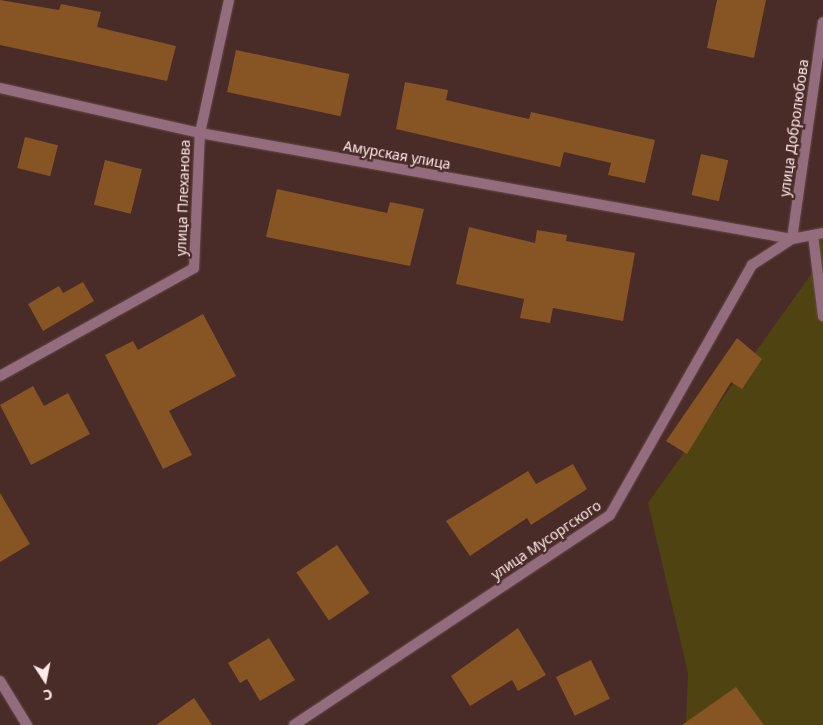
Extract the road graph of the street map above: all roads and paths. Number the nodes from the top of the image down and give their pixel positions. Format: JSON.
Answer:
{"nodes":[{"id":1,"x":229,"y":0,"type":"edge"},
{"id":2,"x":823,"y":22,"type":"edge"},
{"id":3,"x":0,"y":88,"type":"edge"},
{"id":4,"x":200,"y":134,"type":"junction"},
{"id":5,"x":818,"y":234,"type":"edge"},
{"id":6,"x":792,"y":239,"type":"junction"},
{"id":7,"x":823,"y":316,"type":"edge"},
{"id":8,"x":0,"y":376,"type":"edge"},
{"id":9,"x":0,"y":681,"type":"edge"},
{"id":10,"x":27,"y":725,"type":"edge"},
{"id":11,"x":294,"y":725,"type":"edge"}],
"edges":[{"from":1,"to":4,"type":"street","name":"улица Плеханова"},
{"from":2,"to":6,"type":"street","name":"улица Добролюбова"},
{"from":3,"to":4,"type":"street","name":"Амурская улица"},
{"from":4,"to":6,"type":"street","name":"Амурская улица"},
{"from":4,"to":8,"type":"street","name":"улица Плеханова"},
{"from":5,"to":6,"type":"street"},
{"from":5,"to":7,"type":"street"},
{"from":6,"to":11,"type":"street","name":"улица Мусоргского"},
{"from":9,"to":10,"type":"street"}]}
